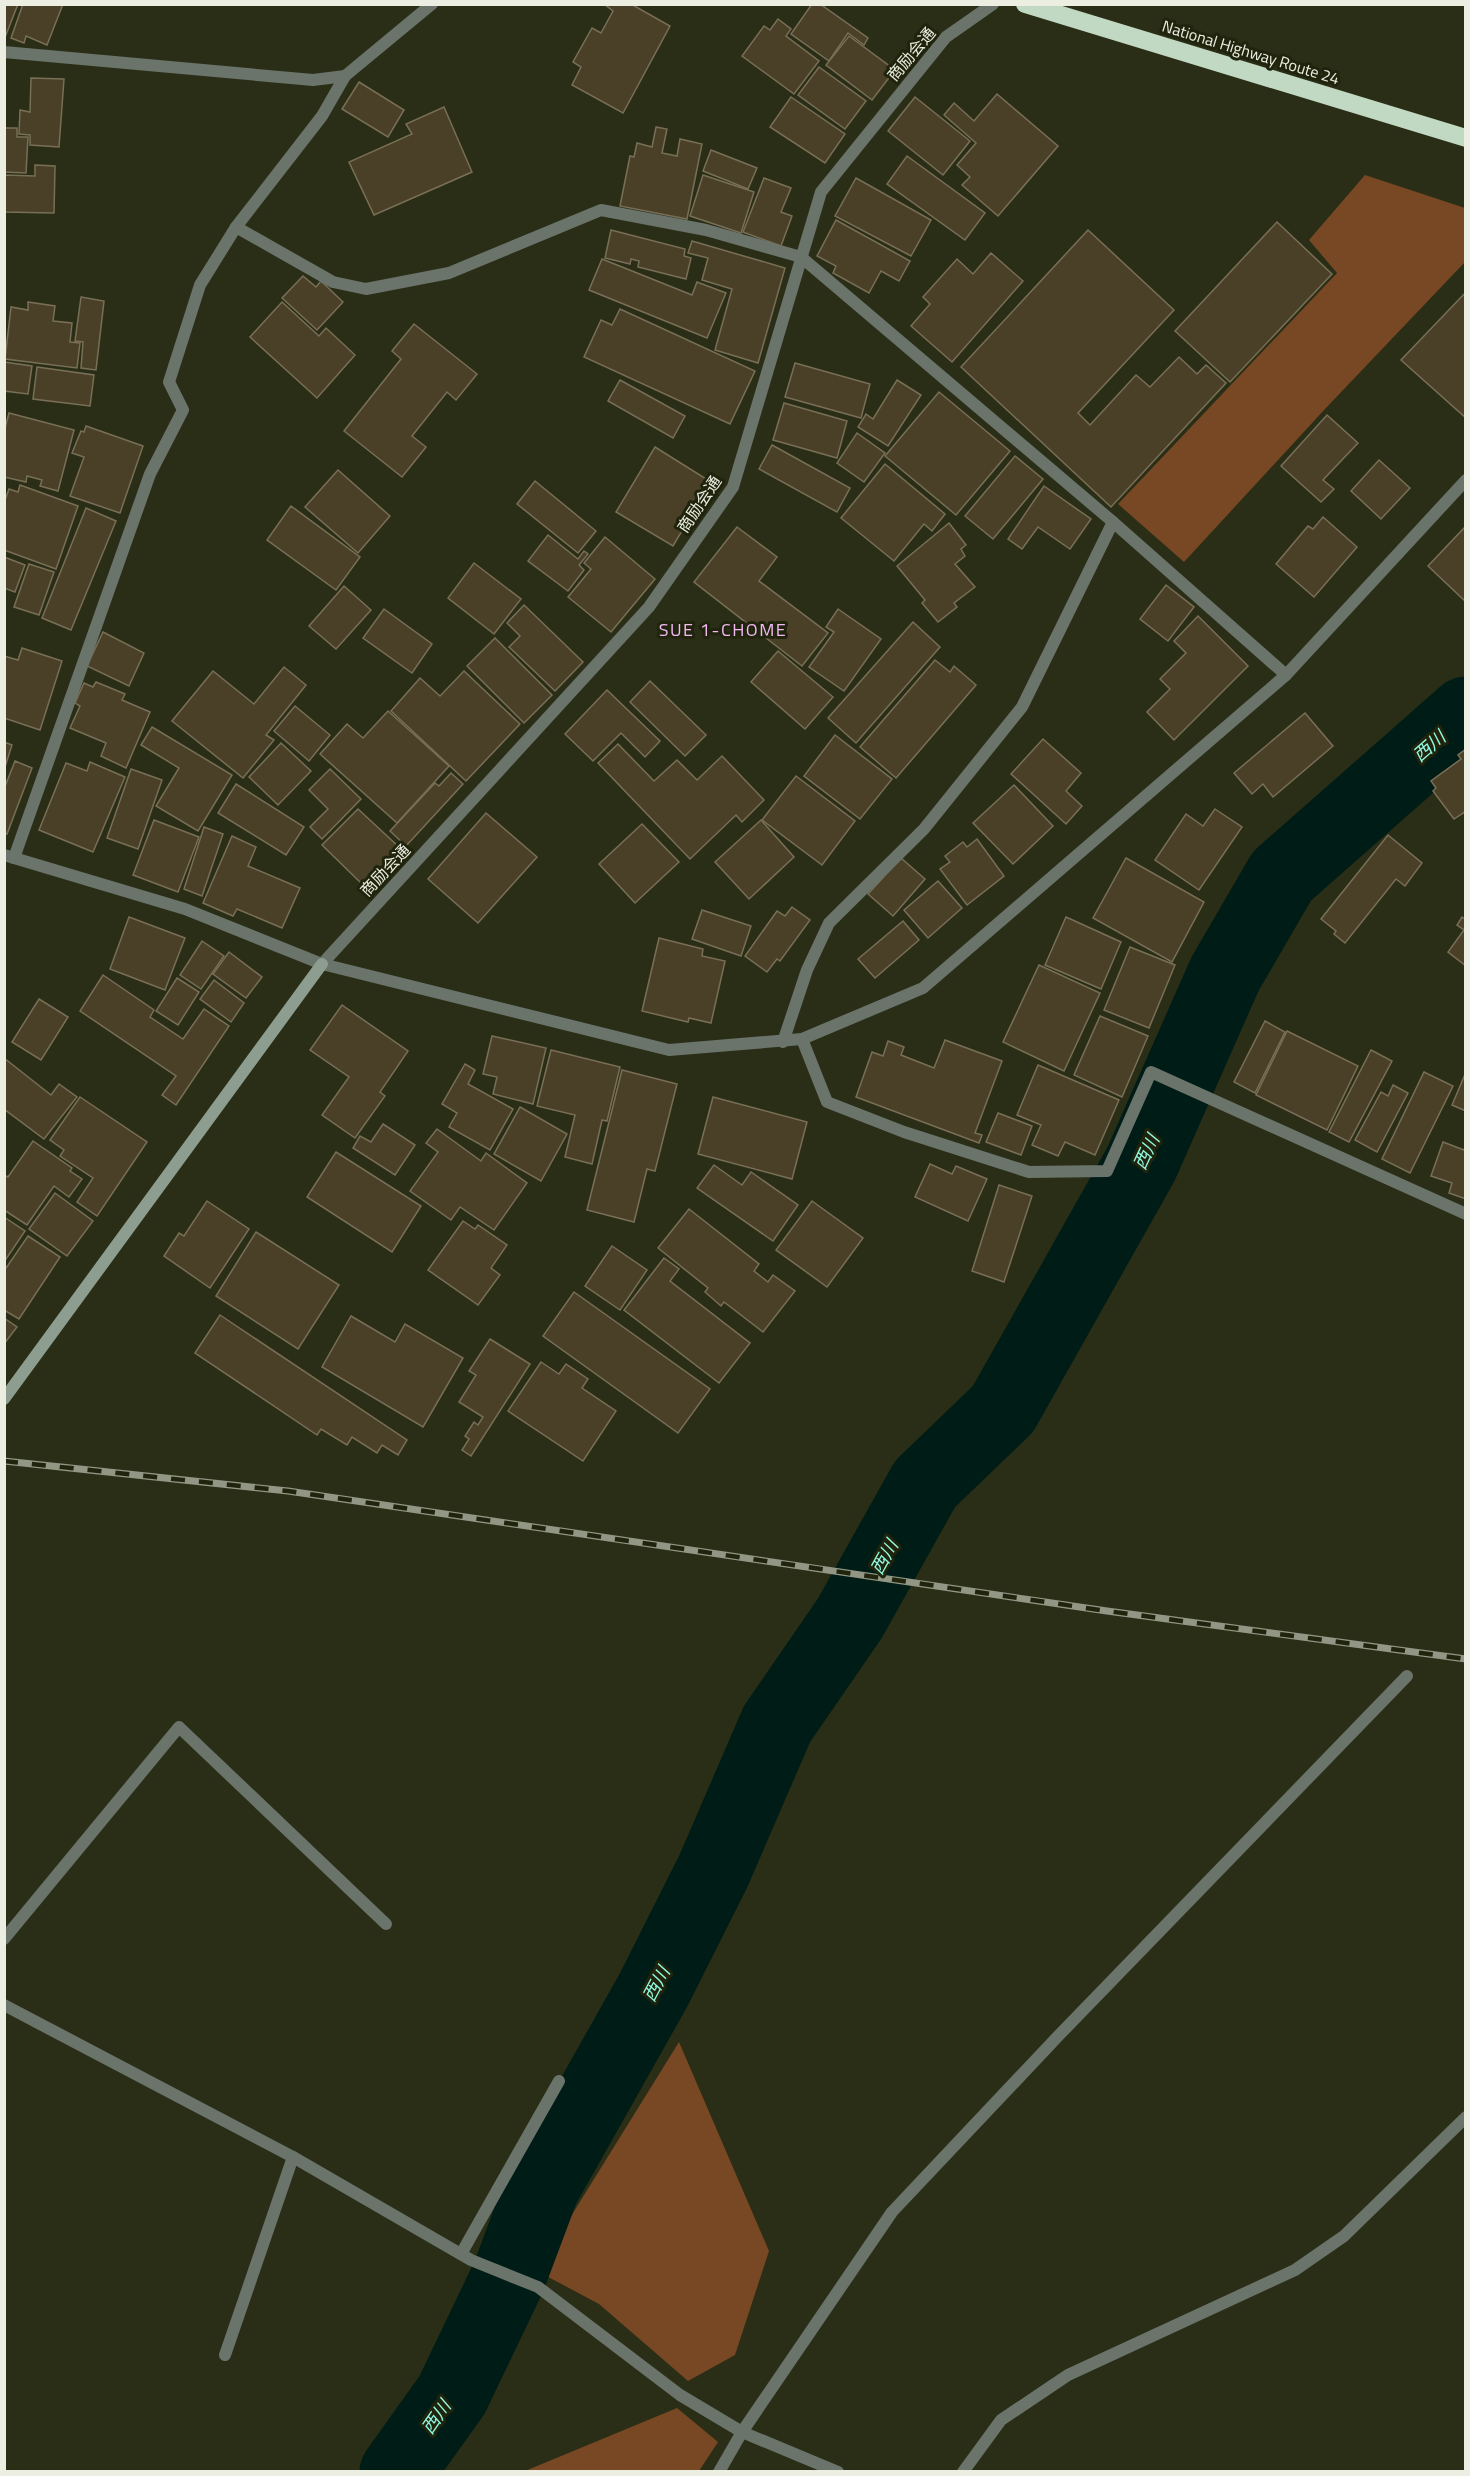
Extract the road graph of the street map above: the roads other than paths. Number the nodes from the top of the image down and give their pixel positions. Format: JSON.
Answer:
{"nodes":[{"id":1,"x":432,"y":4,"type":"edge"},
{"id":2,"x":993,"y":4,"type":"edge"},
{"id":3,"x":1025,"y":4,"type":"edge"},
{"id":4,"x":4,"y":52,"type":"edge"},
{"id":5,"x":345,"y":76,"type":"junction"},
{"id":6,"x":1466,"y":138,"type":"edge"},
{"id":7,"x":236,"y":227,"type":"junction"},
{"id":8,"x":801,"y":257,"type":"junction"},
{"id":9,"x":1466,"y":480,"type":"edge"},
{"id":10,"x":1113,"y":522,"type":"junction"},
{"id":11,"x":1286,"y":675,"type":"junction"},
{"id":12,"x":9,"y":857,"type":"edge"},
{"id":13,"x":322,"y":964,"type":"junction"},
{"id":14,"x":802,"y":1039,"type":"junction"},
{"id":15,"x":783,"y":1042,"type":"junction"},
{"id":16,"x":1466,"y":1214,"type":"edge"},
{"id":17,"x":4,"y":1399,"type":"edge"},
{"id":18,"x":1407,"y":1676,"type":"dead end"},
{"id":19,"x":386,"y":1924,"type":"dead end"},
{"id":20,"x":4,"y":1939,"type":"edge"},
{"id":21,"x":4,"y":2005,"type":"edge"},
{"id":22,"x":559,"y":2080,"type":"dead end"},
{"id":23,"x":1466,"y":2117,"type":"edge"},
{"id":24,"x":293,"y":2157,"type":"junction"},
{"id":25,"x":466,"y":2257,"type":"junction"},
{"id":26,"x":225,"y":2355,"type":"dead end"},
{"id":27,"x":742,"y":2432,"type":"junction"},
{"id":28,"x":719,"y":2472,"type":"edge"},
{"id":29,"x":838,"y":2472,"type":"edge"},
{"id":30,"x":963,"y":2472,"type":"edge"}],
"edges":[{"from":1,"to":5,"type":"street"},
{"from":2,"to":8,"type":"street","name":"商励会通"},
{"from":3,"to":6,"type":"highway","name":"National Highway Route 24"},
{"from":4,"to":5,"type":"street"},
{"from":5,"to":7,"type":"street"},
{"from":7,"to":8,"type":"street"},
{"from":7,"to":12,"type":"street"},
{"from":8,"to":10,"type":"street"},
{"from":8,"to":13,"type":"street","name":"商励会通"},
{"from":9,"to":11,"type":"street"},
{"from":10,"to":11,"type":"street"},
{"from":10,"to":15,"type":"street"},
{"from":11,"to":14,"type":"street"},
{"from":12,"to":13,"type":"street"},
{"from":13,"to":15,"type":"street"},
{"from":13,"to":17,"type":"street"},
{"from":14,"to":15,"type":"street"},
{"from":14,"to":16,"type":"street"},
{"from":18,"to":27,"type":"street"},
{"from":19,"to":20,"type":"street"},
{"from":21,"to":24,"type":"street"},
{"from":22,"to":25,"type":"street"},
{"from":23,"to":30,"type":"street"},
{"from":24,"to":25,"type":"street"},
{"from":24,"to":26,"type":"street"},
{"from":25,"to":27,"type":"street"},
{"from":27,"to":28,"type":"street"},
{"from":27,"to":29,"type":"street"}]}
